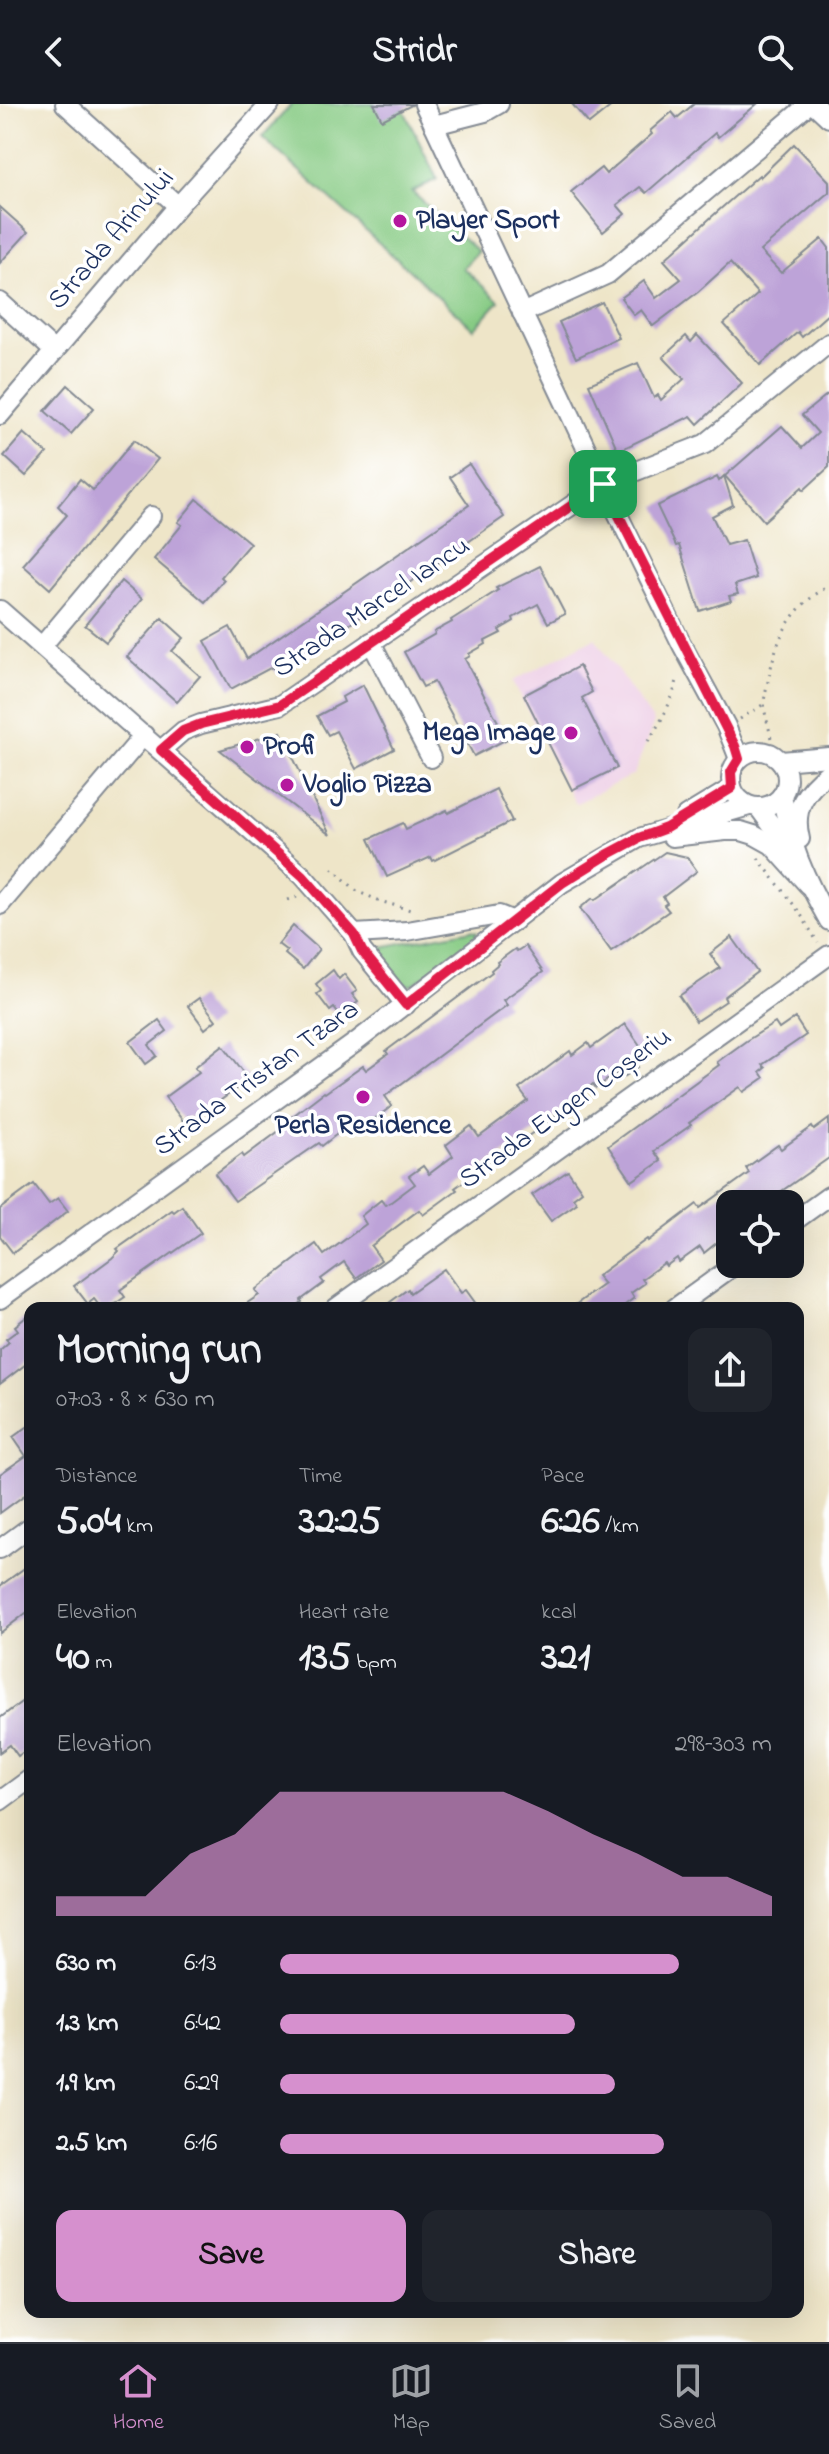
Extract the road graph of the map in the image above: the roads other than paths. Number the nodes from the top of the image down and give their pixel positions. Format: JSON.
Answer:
{"nodes":[{"id":1,"x":65,"y":104,"type":"edge"},
{"id":2,"x":270,"y":104,"type":"edge"},
{"id":3,"x":424,"y":104,"type":"edge"},
{"id":4,"x":499,"y":104,"type":"edge"},
{"id":5,"x":811,"y":104,"type":"edge"},
{"id":6,"x":829,"y":118,"type":"edge"},
{"id":7,"x":434,"y":125,"type":"junction"},
{"id":8,"x":178,"y":206,"type":"junction"},
{"id":9,"x":0,"y":302,"type":"edge"},
{"id":10,"x":522,"y":313,"type":"junction"},
{"id":11,"x":829,"y":343,"type":"edge"},
{"id":12,"x":54,"y":351,"type":"junction"},
{"id":13,"x":0,"y":415,"type":"edge"},
{"id":14,"x":603,"y":484,"type":"junction"},
{"id":15,"x":151,"y":516,"type":"dead end"},
{"id":16,"x":2,"y":614,"type":"edge"},
{"id":17,"x":371,"y":642,"type":"junction"},
{"id":18,"x":42,"y":646,"type":"junction"},
{"id":19,"x":726,"y":726,"type":"junction"},
{"id":20,"x":144,"y":735,"type":"junction"},
{"id":21,"x":161,"y":750,"type":"junction"},
{"id":22,"x":770,"y":755,"type":"junction"},
{"id":23,"x":829,"y":757,"type":"edge"},
{"id":24,"x":431,"y":758,"type":"dead end"},
{"id":25,"x":739,"y":759,"type":"junction"},
{"id":26,"x":829,"y":769,"type":"edge"},
{"id":27,"x":732,"y":788,"type":"junction"},
{"id":28,"x":784,"y":790,"type":"junction"},
{"id":29,"x":754,"y":806,"type":"junction"},
{"id":30,"x":666,"y":828,"type":"junction"},
{"id":31,"x":639,"y":838,"type":"junction"},
{"id":32,"x":797,"y":858,"type":"junction"},
{"id":33,"x":808,"y":885,"type":"junction"},
{"id":34,"x":0,"y":905,"type":"edge"},
{"id":35,"x":514,"y":921,"type":"junction"},
{"id":36,"x":829,"y":921,"type":"edge"},
{"id":37,"x":354,"y":934,"type":"junction"},
{"id":38,"x":828,"y":955,"type":"edge"},
{"id":39,"x":406,"y":1005,"type":"junction"},
{"id":40,"x":829,"y":1196,"type":"edge"},
{"id":41,"x":804,"y":1214,"type":"edge"},
{"id":42,"x":717,"y":1278,"type":"edge"},
{"id":43,"x":0,"y":1299,"type":"edge"},
{"id":44,"x":344,"y":1302,"type":"edge"},
{"id":45,"x":683,"y":1302,"type":"edge"},
{"id":46,"x":24,"y":1531,"type":"edge"},
{"id":47,"x":0,"y":1549,"type":"edge"},
{"id":48,"x":24,"y":1783,"type":"edge"},
{"id":49,"x":0,"y":1801,"type":"edge"}],
"edges":[{"from":1,"to":8,"type":"street"},
{"from":2,"to":8,"type":"street","name":"Strada Arinului"},
{"from":3,"to":7,"type":"street"},
{"from":4,"to":7,"type":"street"},
{"from":5,"to":6,"type":"street"},
{"from":5,"to":10,"type":"street"},
{"from":7,"to":10,"type":"street"},
{"from":8,"to":12,"type":"street","name":"Strada Arinului"},
{"from":9,"to":12,"type":"street"},
{"from":10,"to":14,"type":"street"},
{"from":11,"to":14,"type":"street","name":"Strada Marcel Iancu"},
{"from":12,"to":13,"type":"street","name":"Strada Arinului"},
{"from":14,"to":17,"type":"street","name":"Strada Marcel Iancu"},
{"from":14,"to":19,"type":"street"},
{"from":15,"to":18,"type":"street"},
{"from":16,"to":18,"type":"street"},
{"from":17,"to":21,"type":"street","name":"Strada Marcel Iancu"},
{"from":17,"to":24,"type":"street"},
{"from":18,"to":20,"type":"street"},
{"from":19,"to":22,"type":"street"},
{"from":19,"to":25,"type":"street"},
{"from":20,"to":21,"type":"street"},
{"from":20,"to":34,"type":"street"},
{"from":21,"to":37,"type":"street"},
{"from":22,"to":23,"type":"street"},
{"from":22,"to":25,"type":"street"},
{"from":22,"to":28,"type":"street"},
{"from":25,"to":27,"type":"street"},
{"from":26,"to":28,"type":"street"},
{"from":26,"to":33,"type":"street"},
{"from":27,"to":29,"type":"street"},
{"from":27,"to":30,"type":"street","name":"Strada Tristan Tzara"},
{"from":28,"to":29,"type":"street"},
{"from":28,"to":32,"type":"street"},
{"from":29,"to":30,"type":"street","name":"Strada Tristan Tzara"},
{"from":29,"to":32,"type":"street"},
{"from":30,"to":31,"type":"street","name":"Strada Tristan Tzara"},
{"from":31,"to":33,"type":"street"},
{"from":31,"to":35,"type":"street","name":"Strada Tristan Tzara"},
{"from":32,"to":33,"type":"street"},
{"from":33,"to":36,"type":"street"},
{"from":35,"to":37,"type":"street"},
{"from":35,"to":39,"type":"street","name":"Strada Tristan Tzara"},
{"from":37,"to":39,"type":"street"},
{"from":38,"to":44,"type":"street","name":"Strada Eugen Coșeriu"},
{"from":39,"to":43,"type":"street","name":"Strada Tristan Tzara"},
{"from":40,"to":41,"type":"street"},
{"from":42,"to":45,"type":"street"},
{"from":46,"to":47,"type":"street"},
{"from":48,"to":49,"type":"street"}]}
